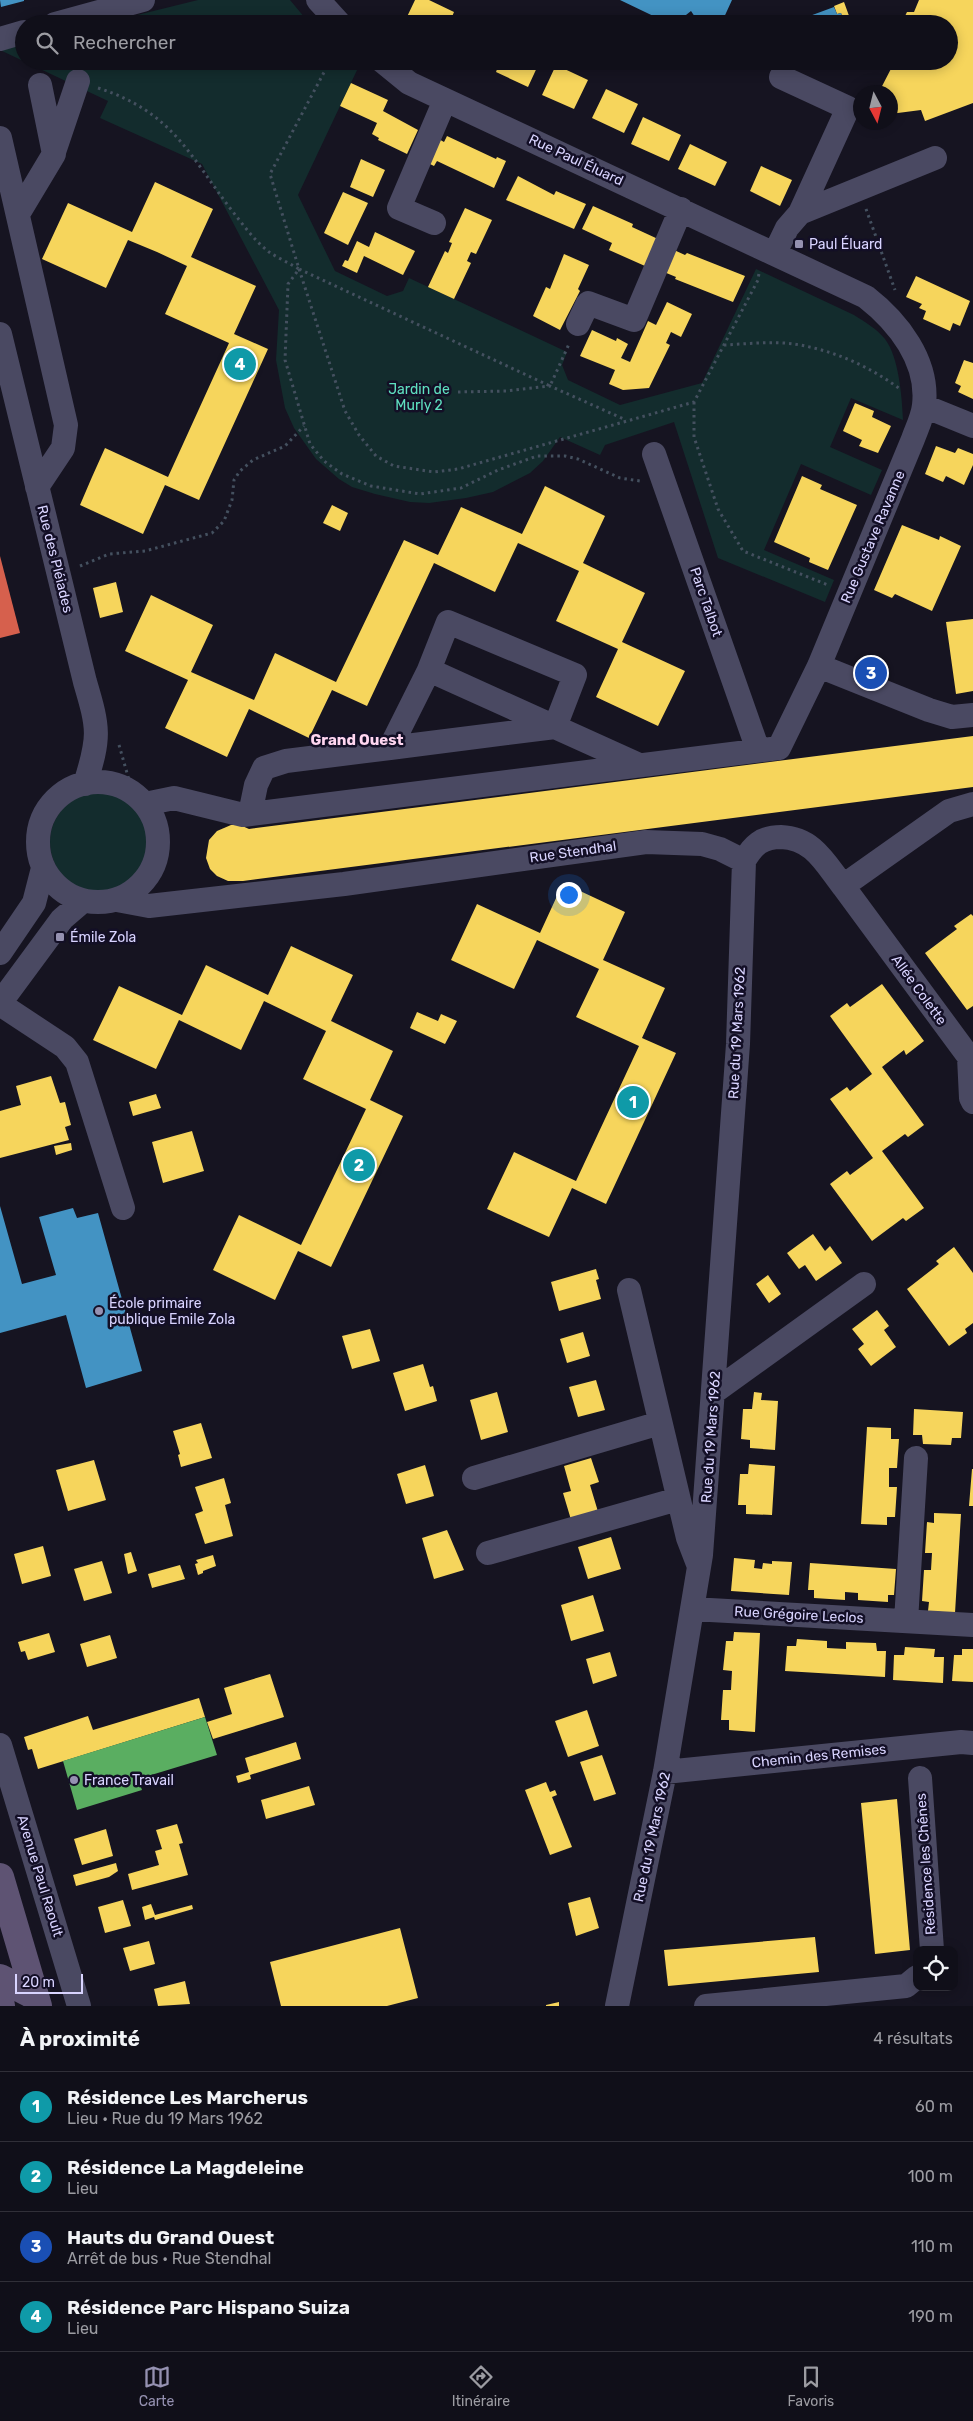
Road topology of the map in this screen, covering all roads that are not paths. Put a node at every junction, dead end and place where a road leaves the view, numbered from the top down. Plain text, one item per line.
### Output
1 (143, 0) edge
2 (318, 0) edge
3 (88, 15) edge
4 (332, 15) edge
5 (15, 35) edge
6 (0, 39) edge
7 (393, 70) edge
8 (781, 77) dead end
9 (78, 81) road end
10 (40, 85) dead end
11 (445, 100) junction
12 (0, 138) edge
13 (54, 154) junction
14 (935, 158) dead end
15 (681, 209) junction
16 (800, 213) junction
17 (18, 214) junction
18 (434, 222) dead end
19 (769, 250) junction
20 (578, 324) road end
21 (0, 334) edge
22 (924, 406) junction
23 (973, 426) edge
24 (654, 454) dead end
25 (38, 487) junction
26 (819, 666) junction
27 (429, 670) junction
28 (973, 715) edge
29 (555, 727) junction
30 (390, 748) junction
31 (758, 750) junction
32 (639, 765) junction
33 (85, 784) junction
34 (139, 798) junction
35 (973, 804) edge
36 (250, 814) junction
37 (744, 861) junction
38 (43, 868) junction
39 (843, 886) junction
40 (117, 900) junction
41 (83, 901) junction
42 (0, 952) edge
43 (0, 1004) edge
44 (973, 1102) edge
45 (123, 1208) dead end
46 (864, 1284) dead end
47 (629, 1290) dead end
48 (714, 1392) junction
49 (660, 1423) junction
50 (916, 1458) dead end
51 (474, 1478) dead end
52 (678, 1498) junction
53 (488, 1553) dead end
54 (699, 1566) junction
55 (692, 1609) junction
56 (906, 1621) junction
57 (973, 1625) edge
58 (973, 1743) edge
59 (0, 1745) edge
60 (665, 1772) junction
61 (920, 1778) dead end
62 (0, 1877) edge
63 (19, 1942) junction
64 (932, 1946) edge
65 (0, 1964) edge
66 (0, 1978) edge
67 (913, 1980) edge
68 (37, 2001) edge
69 (0, 2002) edge
70 (1, 2006) edge
71 (79, 2006) edge
72 (617, 2006) edge
73 (706, 2006) edge

1 - 3 street
2 - 4 street
5 - 6 street
7 - 11 street, Rue Paul Éluard
8 - 16 street
9 - 13 street
10 - 13 street
11 - 15 street, Rue Paul Éluard
11 - 18 street
12 - 17 street
13 - 17 street
14 - 16 street
15 - 19 street, Rue Paul Éluard
15 - 20 street
16 - 19 street
17 - 25 street
19 - 22 street, Rue Paul Éluard
21 - 25 street, Rue des Pléiades
22 - 23 street
22 - 26 street, Rue Gustave Ravanne
24 - 31 street, Parc Talbot
25 - 33 street, Rue des Pléiades
26 - 28 street
26 - 31 street
27 - 29 street
27 - 29 street
27 - 30 street
29 - 30 street
29 - 32 street
30 - 36 street
31 - 32 street
32 - 36 street
33 - 34 street
33 - 38 street
34 - 36 street
34 - 40 street
35 - 39 street
37 - 39 street
37 - 40 street, Rue Stendhal
37 - 48 street, Rue du 19 Mars 1962
38 - 41 street
38 - 42 street
39 - 44 street, Allée Colette
40 - 41 street
41 - 43 street
43 - 45 street
46 - 48 street
47 - 49 street
48 - 54 street, Rue du 19 Mars 1962
49 - 51 street
49 - 52 street
50 - 56 street
52 - 53 street
52 - 54 street
54 - 55 street, Rue du 19 Mars 1962
55 - 56 street, Rue Grégoire Leclos
55 - 60 street, Rue du 19 Mars 1962
56 - 57 street, Rue Grégoire Leclos
58 - 60 street, Chemin des Remises
59 - 71 street, Avenue Paul Raoult
60 - 72 street, Rue du 19 Mars 1962
61 - 64 street, Résidence les Chênes
62 - 63 main road
63 - 65 main road
63 - 68 main road
66 - 68 main road
67 - 73 street
69 - 70 main road

